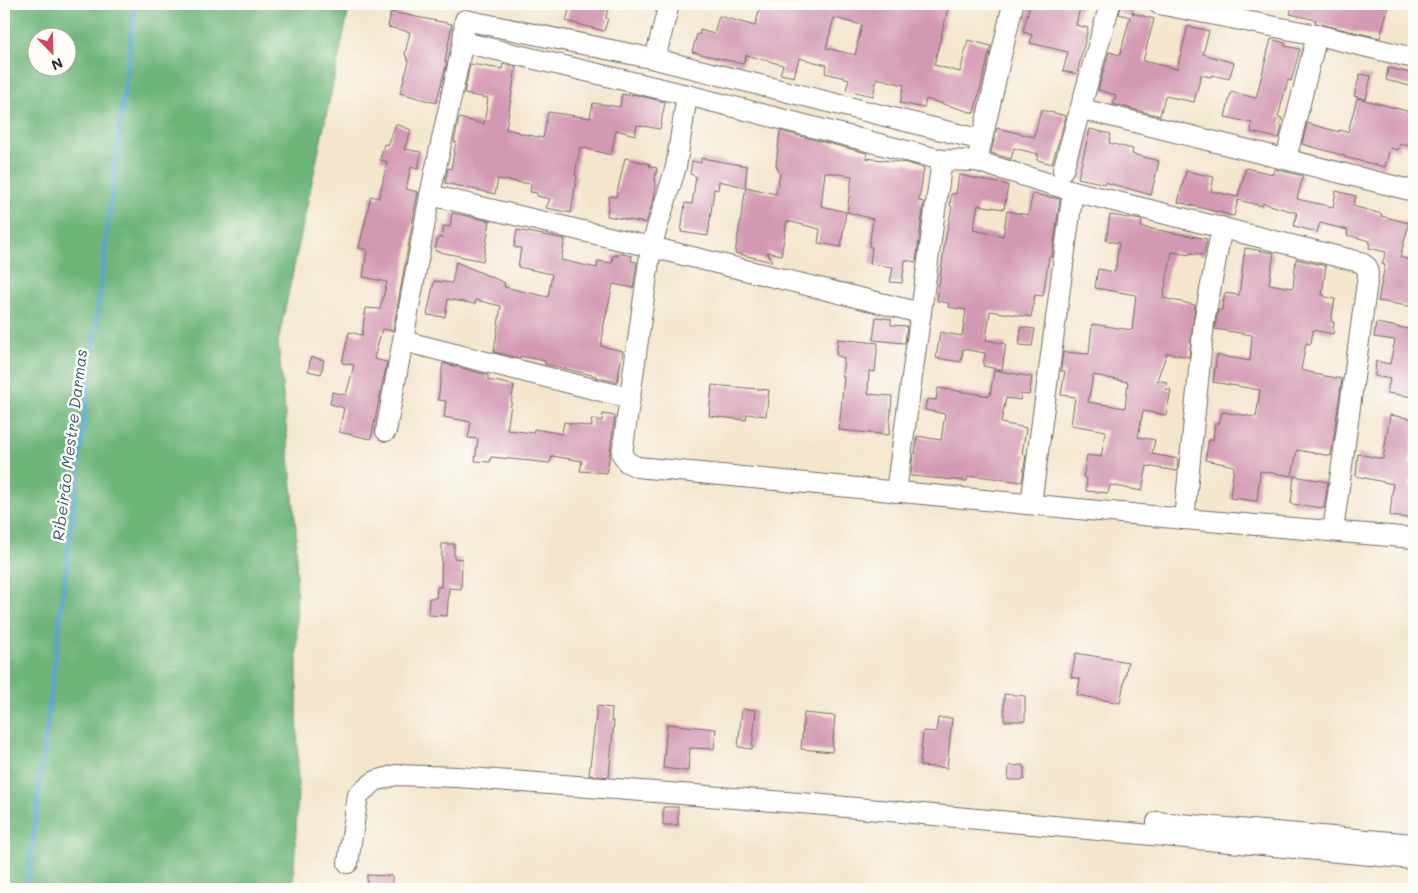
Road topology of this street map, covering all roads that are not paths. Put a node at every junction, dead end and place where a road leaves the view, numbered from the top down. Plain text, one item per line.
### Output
1 (668, 4) edge
2 (1013, 4) edge
3 (1110, 4) edge
4 (1159, 4) edge
5 (1317, 35) junction
6 (463, 42) junction
7 (1414, 58) edge
8 (655, 59) junction
9 (687, 95) junction
10 (1082, 109) junction
11 (982, 140) junction
12 (1286, 159) junction
13 (942, 160) junction
14 (976, 161) junction
15 (1063, 170) dead end
16 (1073, 191) junction
17 (1414, 191) edge
18 (430, 195) junction
19 (1222, 227) junction
20 (651, 247) junction
21 (921, 313) junction
22 (403, 341) junction
23 (629, 398) junction
24 (386, 431) dead end
25 (896, 492) junction
26 (1031, 504) junction
27 (1184, 519) junction
28 (1333, 531) junction
29 (1414, 538) edge
30 (760, 786) dead end
31 (1414, 844) edge
32 (1414, 859) edge
33 (348, 862) dead end

1 - 8 street
2 - 11 street
3 - 10 street
4 - 5 street
5 - 7 street
5 - 12 street
6 - 8 street
6 - 9 street
6 - 18 street
8 - 11 street
9 - 13 street
9 - 20 street
10 - 12 street
10 - 15 street
11 - 14 street
12 - 17 street
13 - 14 street
13 - 21 street
14 - 16 street
16 - 19 street
16 - 26 street
18 - 20 street
18 - 22 street
19 - 27 street
19 - 28 street
20 - 21 street
20 - 23 street
21 - 25 street
22 - 23 street
22 - 24 street
23 - 25 street
25 - 26 street
26 - 27 street
27 - 28 street
28 - 29 street
30 - 31 street
32 - 33 street

